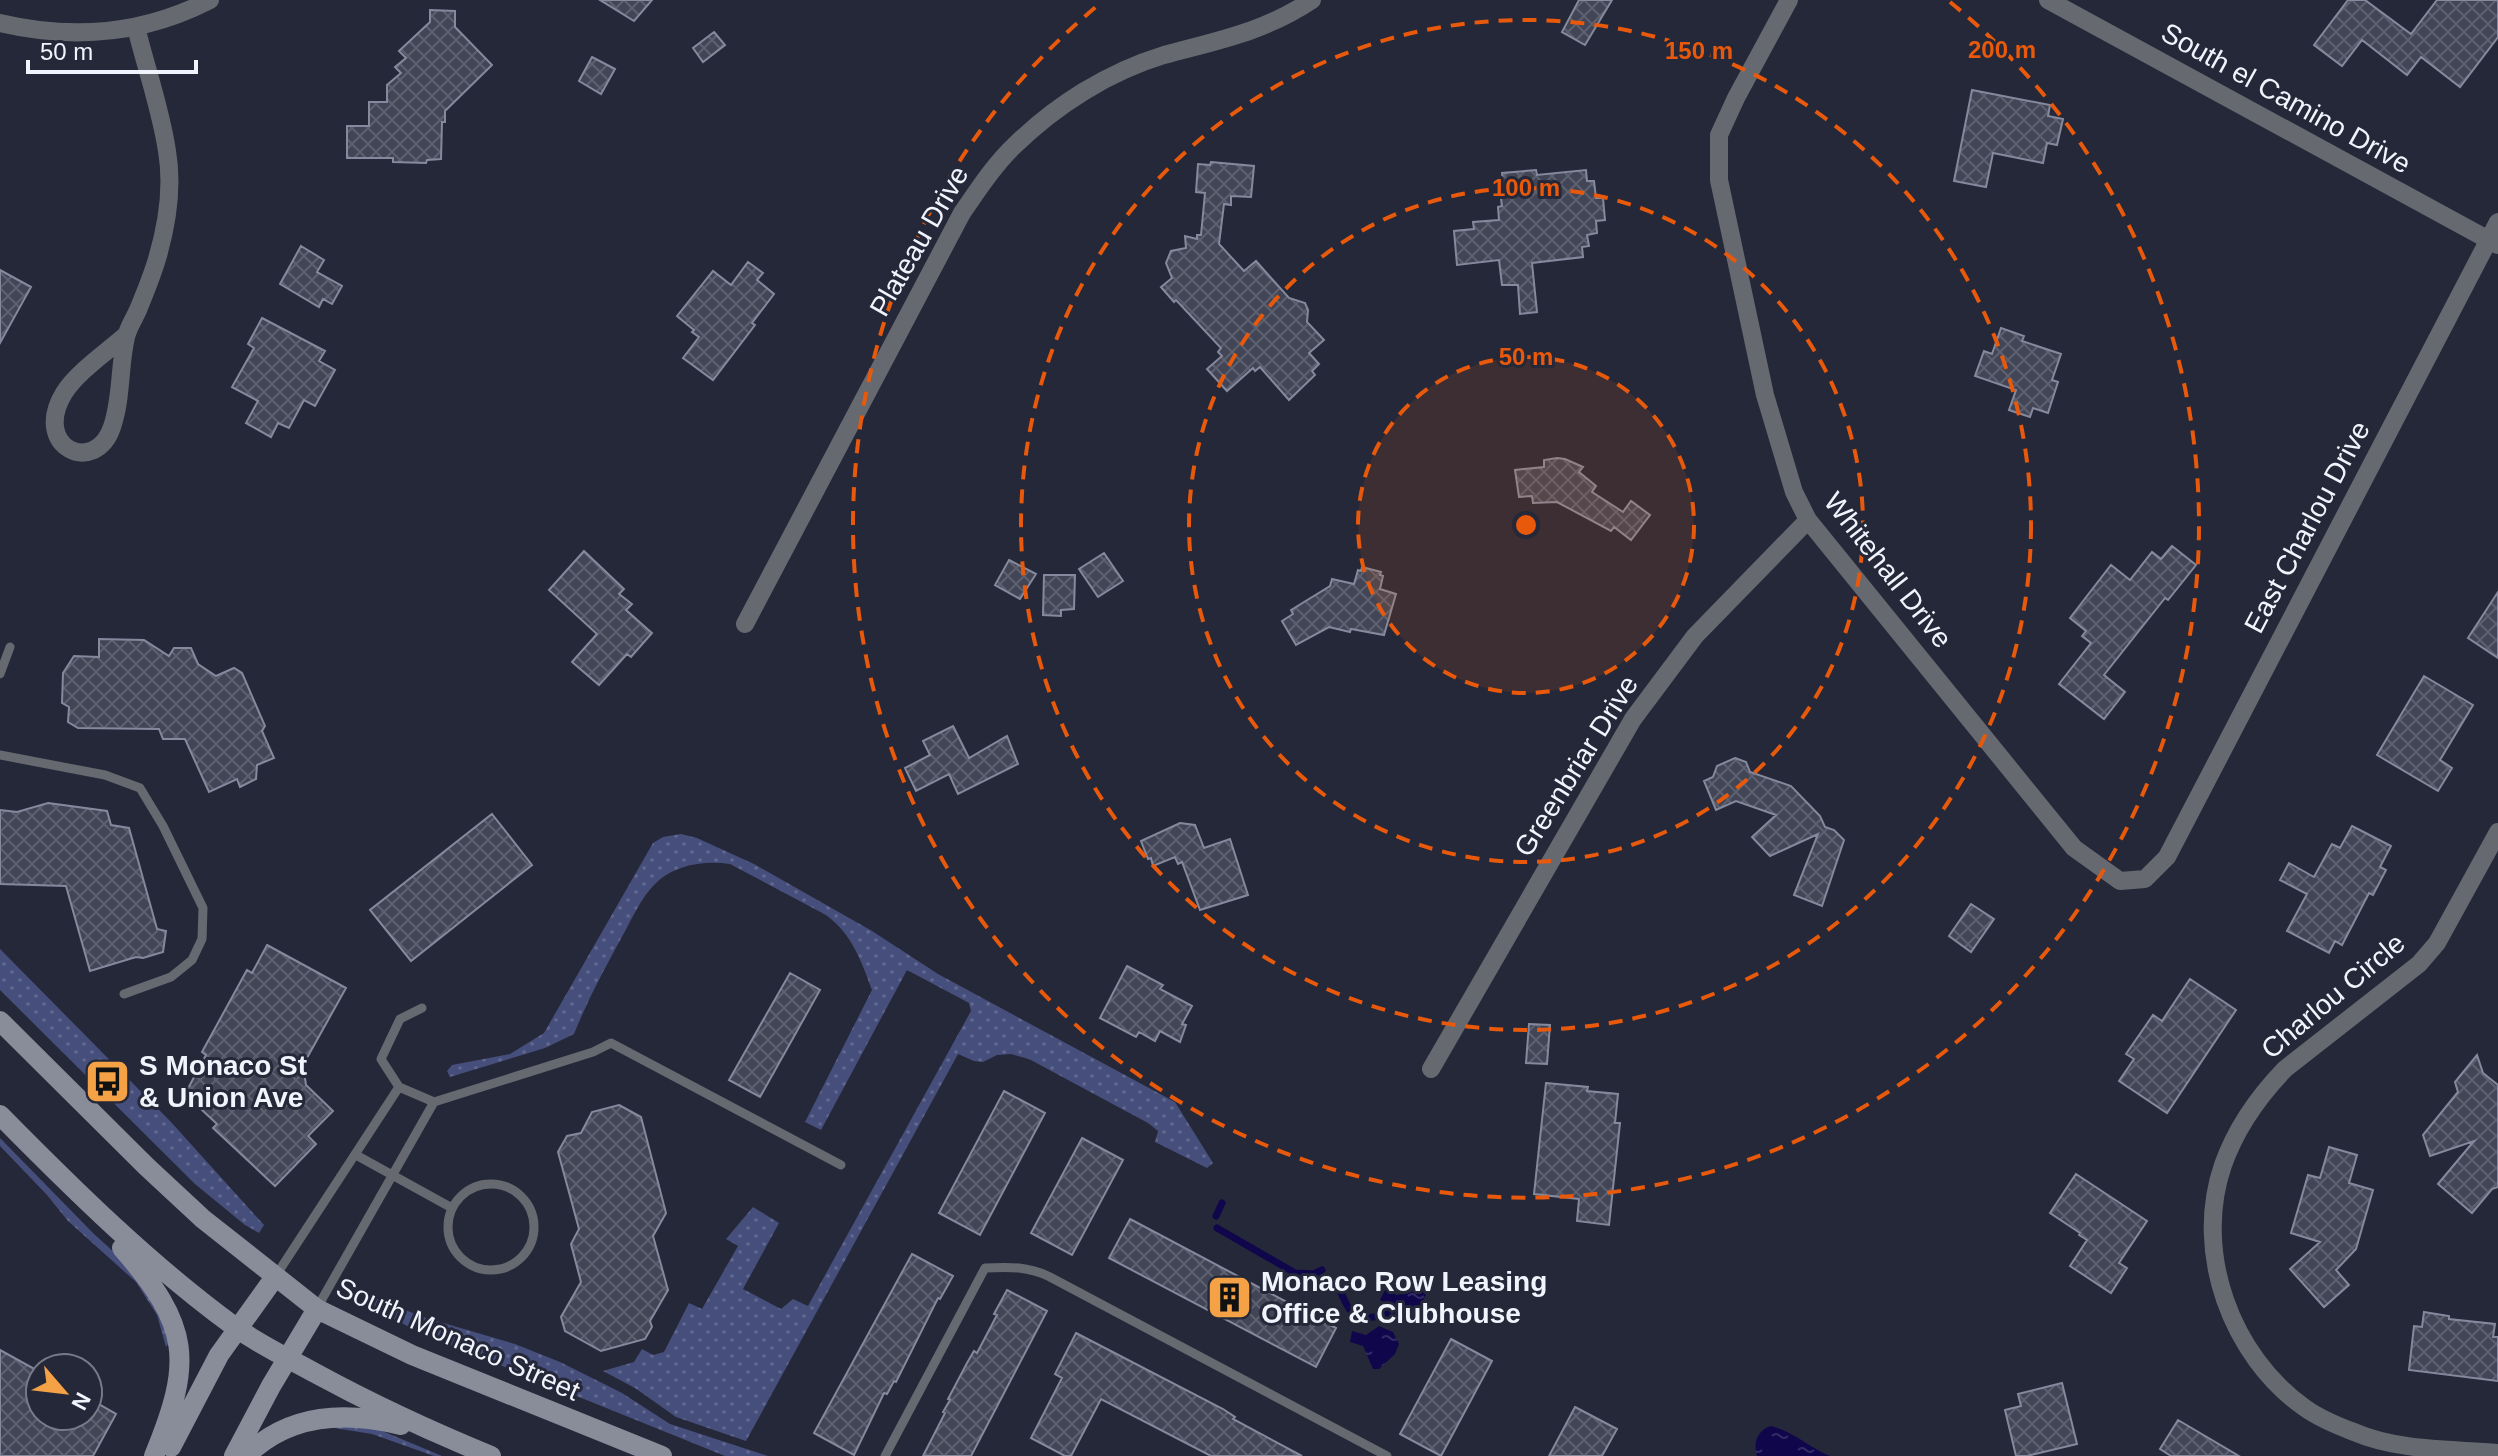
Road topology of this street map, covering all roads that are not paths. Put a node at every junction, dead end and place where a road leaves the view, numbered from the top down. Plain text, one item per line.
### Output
1 (210, 0) edge
2 (1312, 0) edge
3 (1789, 0) edge
4 (2048, 0) edge
5 (0, 23) edge
6 (136, 27) junction
7 (2498, 222) edge
8 (2493, 242) edge
9 (126, 335) junction
10 (1808, 520) junction
11 (745, 624) dead end
12 (10, 647) dead end
13 (0, 674) edge
14 (0, 755) edge
15 (2498, 832) edge
16 (2167, 857) joint
17 (124, 994) dead end
18 (422, 1008) dead end
19 (0, 1021) edge
20 (1431, 1069) dead end
21 (399, 1087) junction
22 (434, 1102) junction
23 (0, 1115) edge
24 (356, 1155) junction
25 (841, 1165) dead end
26 (393, 1176) junction
27 (80, 1194) junction
28 (452, 1208) junction
29 (275, 1277) junction
30 (317, 1309) junction
31 (238, 1329) junction
32 (288, 1359) junction
33 (433, 1432) junction
34 (2498, 1453) edge
35 (154, 1456) edge
36 (167, 1456) edge
37 (234, 1456) edge
38 (246, 1456) edge
39 (491, 1456) edge
40 (662, 1456) edge
41 (885, 1456) edge
42 (1387, 1456) edge

1 - 6 street
2 - 11 street, Plateau Drive
3 - 10 street, Whitehall Drive
4 - 8 street, South el Camino Drive
5 - 6 street
6 - 9 street
7 - 8 street, East Charlou Drive
8 - 16 street, East Charlou Drive
9 - 9 street
10 - 16 street, Whitehall Drive
10 - 20 street, Greenbriar Drive
12 - 13 lane
14 - 17 lane
15 - 34 street, Charlou Circle
18 - 21 lane
19 - 29 main road, South Monaco Street
21 - 22 lane
21 - 24 lane
22 - 25 lane
22 - 26 lane
23 - 27 main road
24 - 26 lane
24 - 29 lane
26 - 28 lane
26 - 30 lane
27 - 31 main road
27 - 35 main road
28 - 28 lane
29 - 30 main road, South Monaco Street
29 - 31 main road
30 - 32 main road
30 - 40 main road, South Monaco Street
31 - 32 main road
31 - 36 main road
32 - 33 main road
32 - 37 main road
33 - 38 main road
33 - 39 main road
41 - 42 lane

